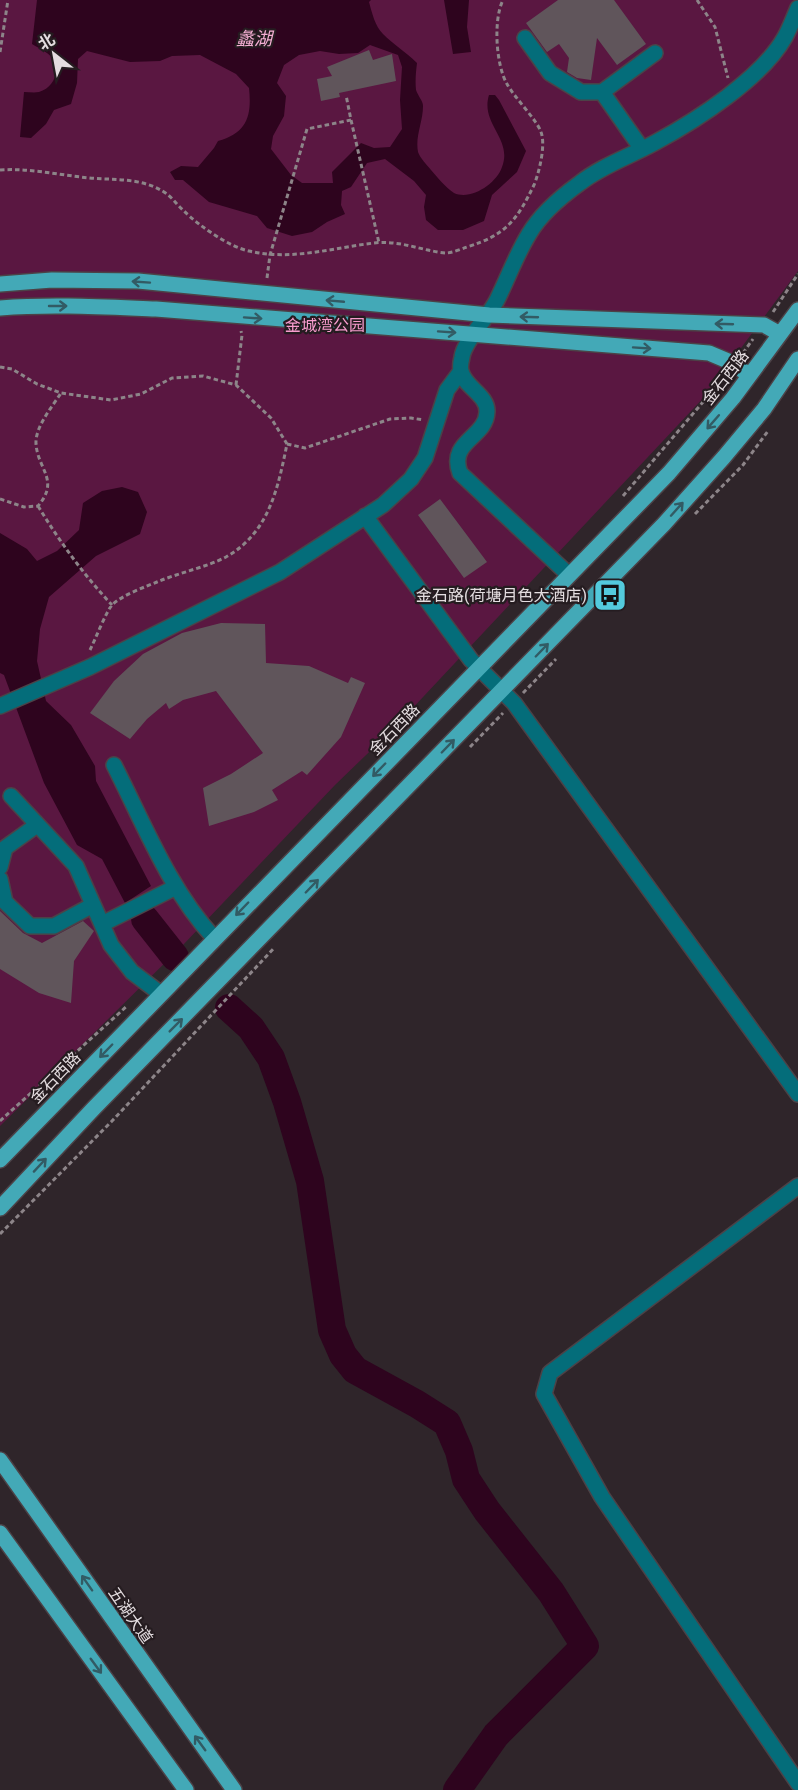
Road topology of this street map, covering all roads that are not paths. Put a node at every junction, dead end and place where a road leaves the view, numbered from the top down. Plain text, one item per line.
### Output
1 (798, 8) edge
2 (525, 38) dead end
3 (655, 53) dead end
4 (602, 92) junction
5 (642, 149) junction
6 (0, 284) edge
7 (0, 308) edge
8 (798, 310) edge
9 (489, 315) junction
10 (473, 334) junction
11 (780, 334) junction
12 (798, 359) edge
13 (460, 371) junction
14 (749, 376) junction
15 (365, 516) junction
16 (570, 575) junction
17 (479, 668) junction
18 (502, 692) junction
19 (0, 706) edge
20 (114, 765) dead end
21 (11, 796) dead end
22 (37, 825) junction
23 (0, 867) edge
24 (0, 879) edge
25 (176, 887) junction
26 (93, 905) junction
27 (102, 924) junction
28 (214, 938) junction
29 (155, 989) junction
30 (798, 1094) edge
31 (0, 1160) edge
32 (798, 1186) edge
33 (0, 1208) edge
34 (0, 1460) edge
35 (0, 1533) edge
36 (798, 1783) edge
37 (186, 1790) edge
38 (234, 1790) edge

1 - 5 street
2 - 4 street
3 - 4 street
4 - 5 street
5 - 9 street
9 -> 6 main road
7 -> 10 main road
8 - 11 main road, 金石西路
9 - 10 street
11 -> 9 main road
10 - 13 street
10 -> 14 main road
11 - 14 main road, 金石西路
18 -> 12 main road
13 - 15 street
13 - 16 street
14 -> 16 main road, 金石西路
15 - 17 street
15 - 19 street
16 - 17 main road, 金石西路
17 - 18 street
17 -> 28 main road, 金石西路
18 - 30 street
33 -> 18 main road
20 - 25 street
21 - 22 street
22 - 23 street
22 - 26 street
24 - 26 street
25 - 27 street
25 - 28 street
26 - 27 street
27 - 29 street
28 - 29 main road, 金石西路
29 -> 31 main road, 金石西路
32 - 36 street
38 -> 34 main road, 五湖大道
35 -> 37 main road

